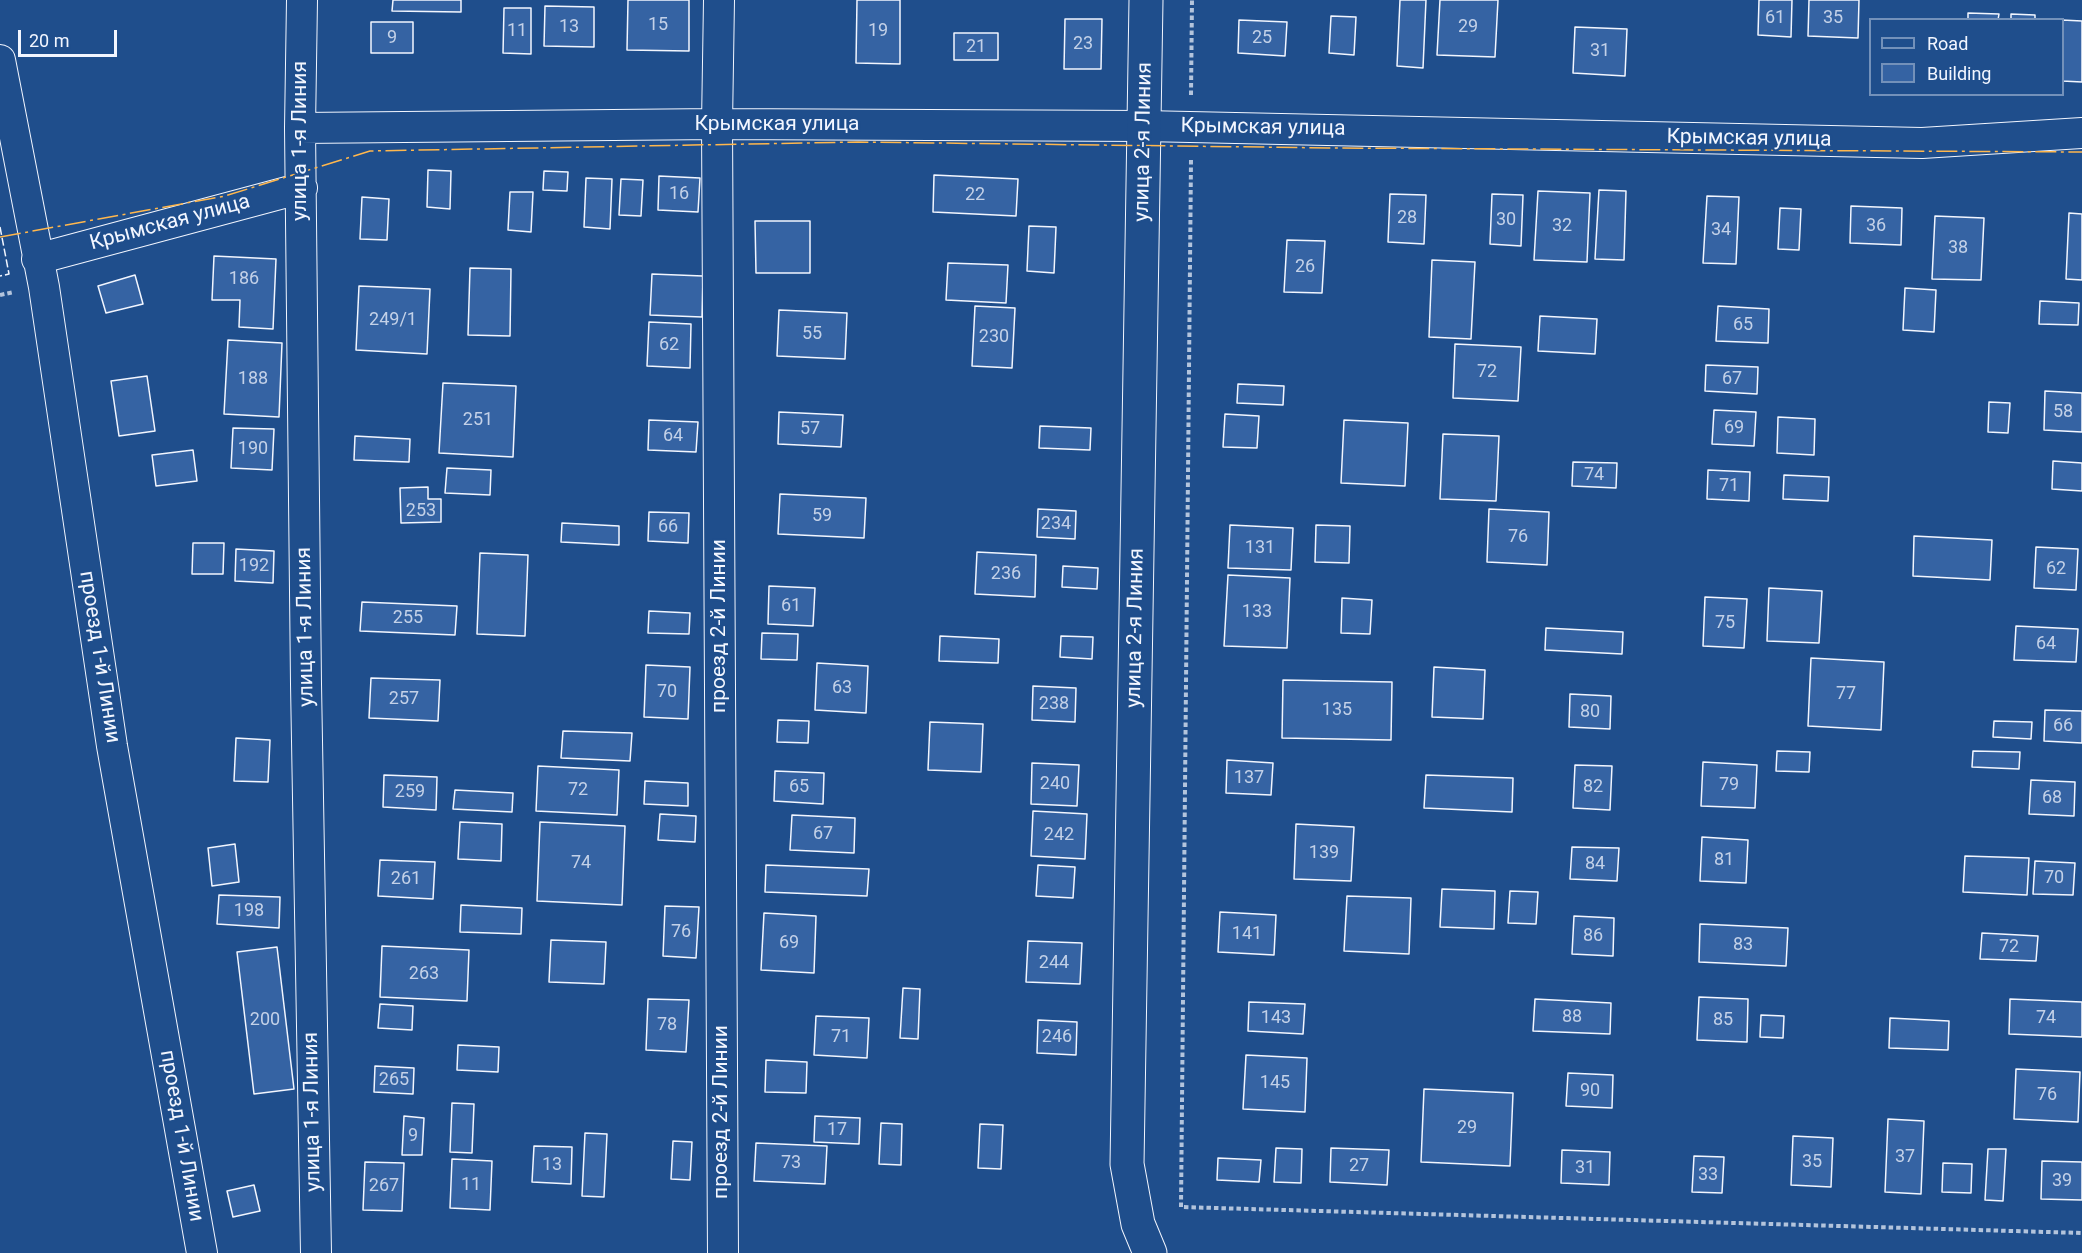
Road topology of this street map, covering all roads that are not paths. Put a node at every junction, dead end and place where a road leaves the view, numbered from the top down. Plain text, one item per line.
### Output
1 (302, 0) edge
2 (719, 0) edge
3 (1146, 0) edge
4 (0, 60) edge
5 (717, 124) junction
6 (1144, 126) junction
7 (300, 128) junction
8 (2082, 133) edge
9 (302, 188) junction
10 (38, 259) junction
11 (202, 1253) edge
12 (316, 1253) edge
13 (723, 1253) edge
14 (1149, 1253) edge

1 - 7 street, улица 1-я Линия
2 - 5 street, проезд 2-й Линии
3 - 6 street, улица 2-я Линия
4 - 10 street, проезд 1-й Линии
5 - 6 street, Крымская улица
5 - 7 street, Крымская улица
5 - 13 street, проезд 2-й Линии
6 - 8 street, Крымская улица
6 - 14 street, улица 2-я Линия
7 - 9 street, улица 1-я Линия
9 - 10 street, Крымская улица
9 - 12 street, улица 1-я Линия
10 - 11 street, проезд 1-й Линии

